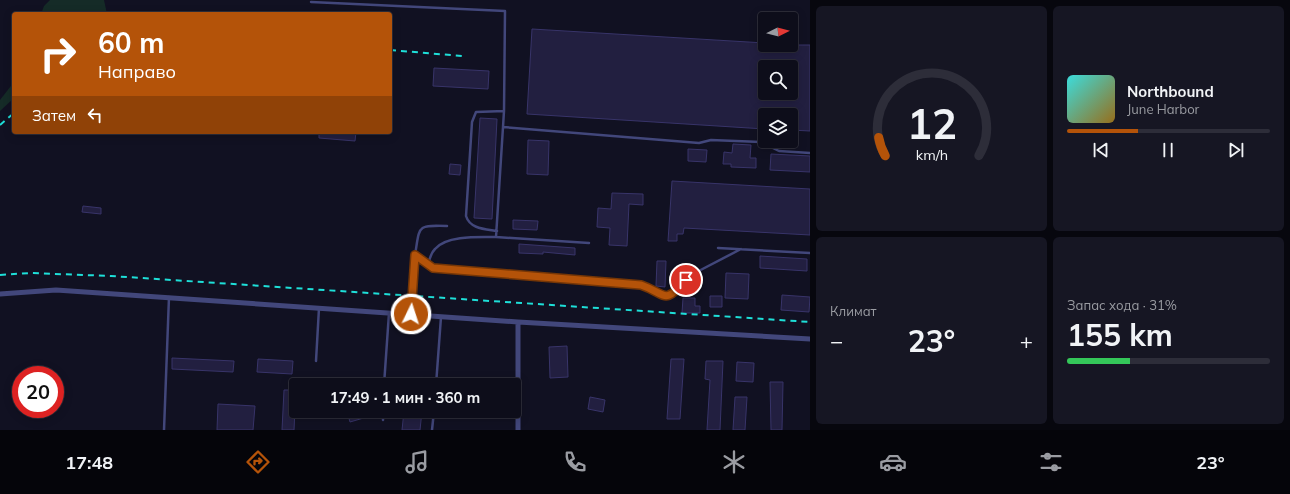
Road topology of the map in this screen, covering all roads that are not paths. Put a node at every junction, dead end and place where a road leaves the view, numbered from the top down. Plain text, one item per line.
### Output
1 (311, 2) dead end
2 (504, 111) junction
3 (504, 127) junction
4 (810, 153) edge
5 (446, 226) dead end
6 (497, 231) junction
7 (496, 237) junction
8 (589, 243) dead end
9 (718, 248) dead end
10 (741, 249) junction
11 (810, 254) edge
12 (415, 255) junction
13 (428, 266) junction
14 (0, 294) edge
15 (169, 297) junction
16 (320, 307) junction
17 (390, 312) junction
18 (411, 314) junction
19 (441, 316) junction
20 (518, 322) junction
21 (810, 339) edge
22 (316, 361) dead end
23 (385, 378) edge
24 (437, 378) edge
25 (433, 418) edge
26 (164, 430) edge
27 (432, 430) edge
28 (518, 430) edge

1 - 2 lane
2 - 3 lane
2 - 6 lane
3 - 4 lane
3 - 6 lane
5 - 12 lane
6 - 7 lane
7 - 8 lane
7 - 13 lane
9 - 10 lane
10 - 11 lane
10 - 13 lane
12 - 13 lane
12 - 18 lane
14 - 15 street
15 - 16 street
15 - 26 lane
16 - 17 street
16 - 22 lane
17 - 18 street
17 - 23 lane
18 - 19 street
19 - 20 street
19 - 24 lane
20 - 21 street
20 - 28 street
25 - 27 lane

